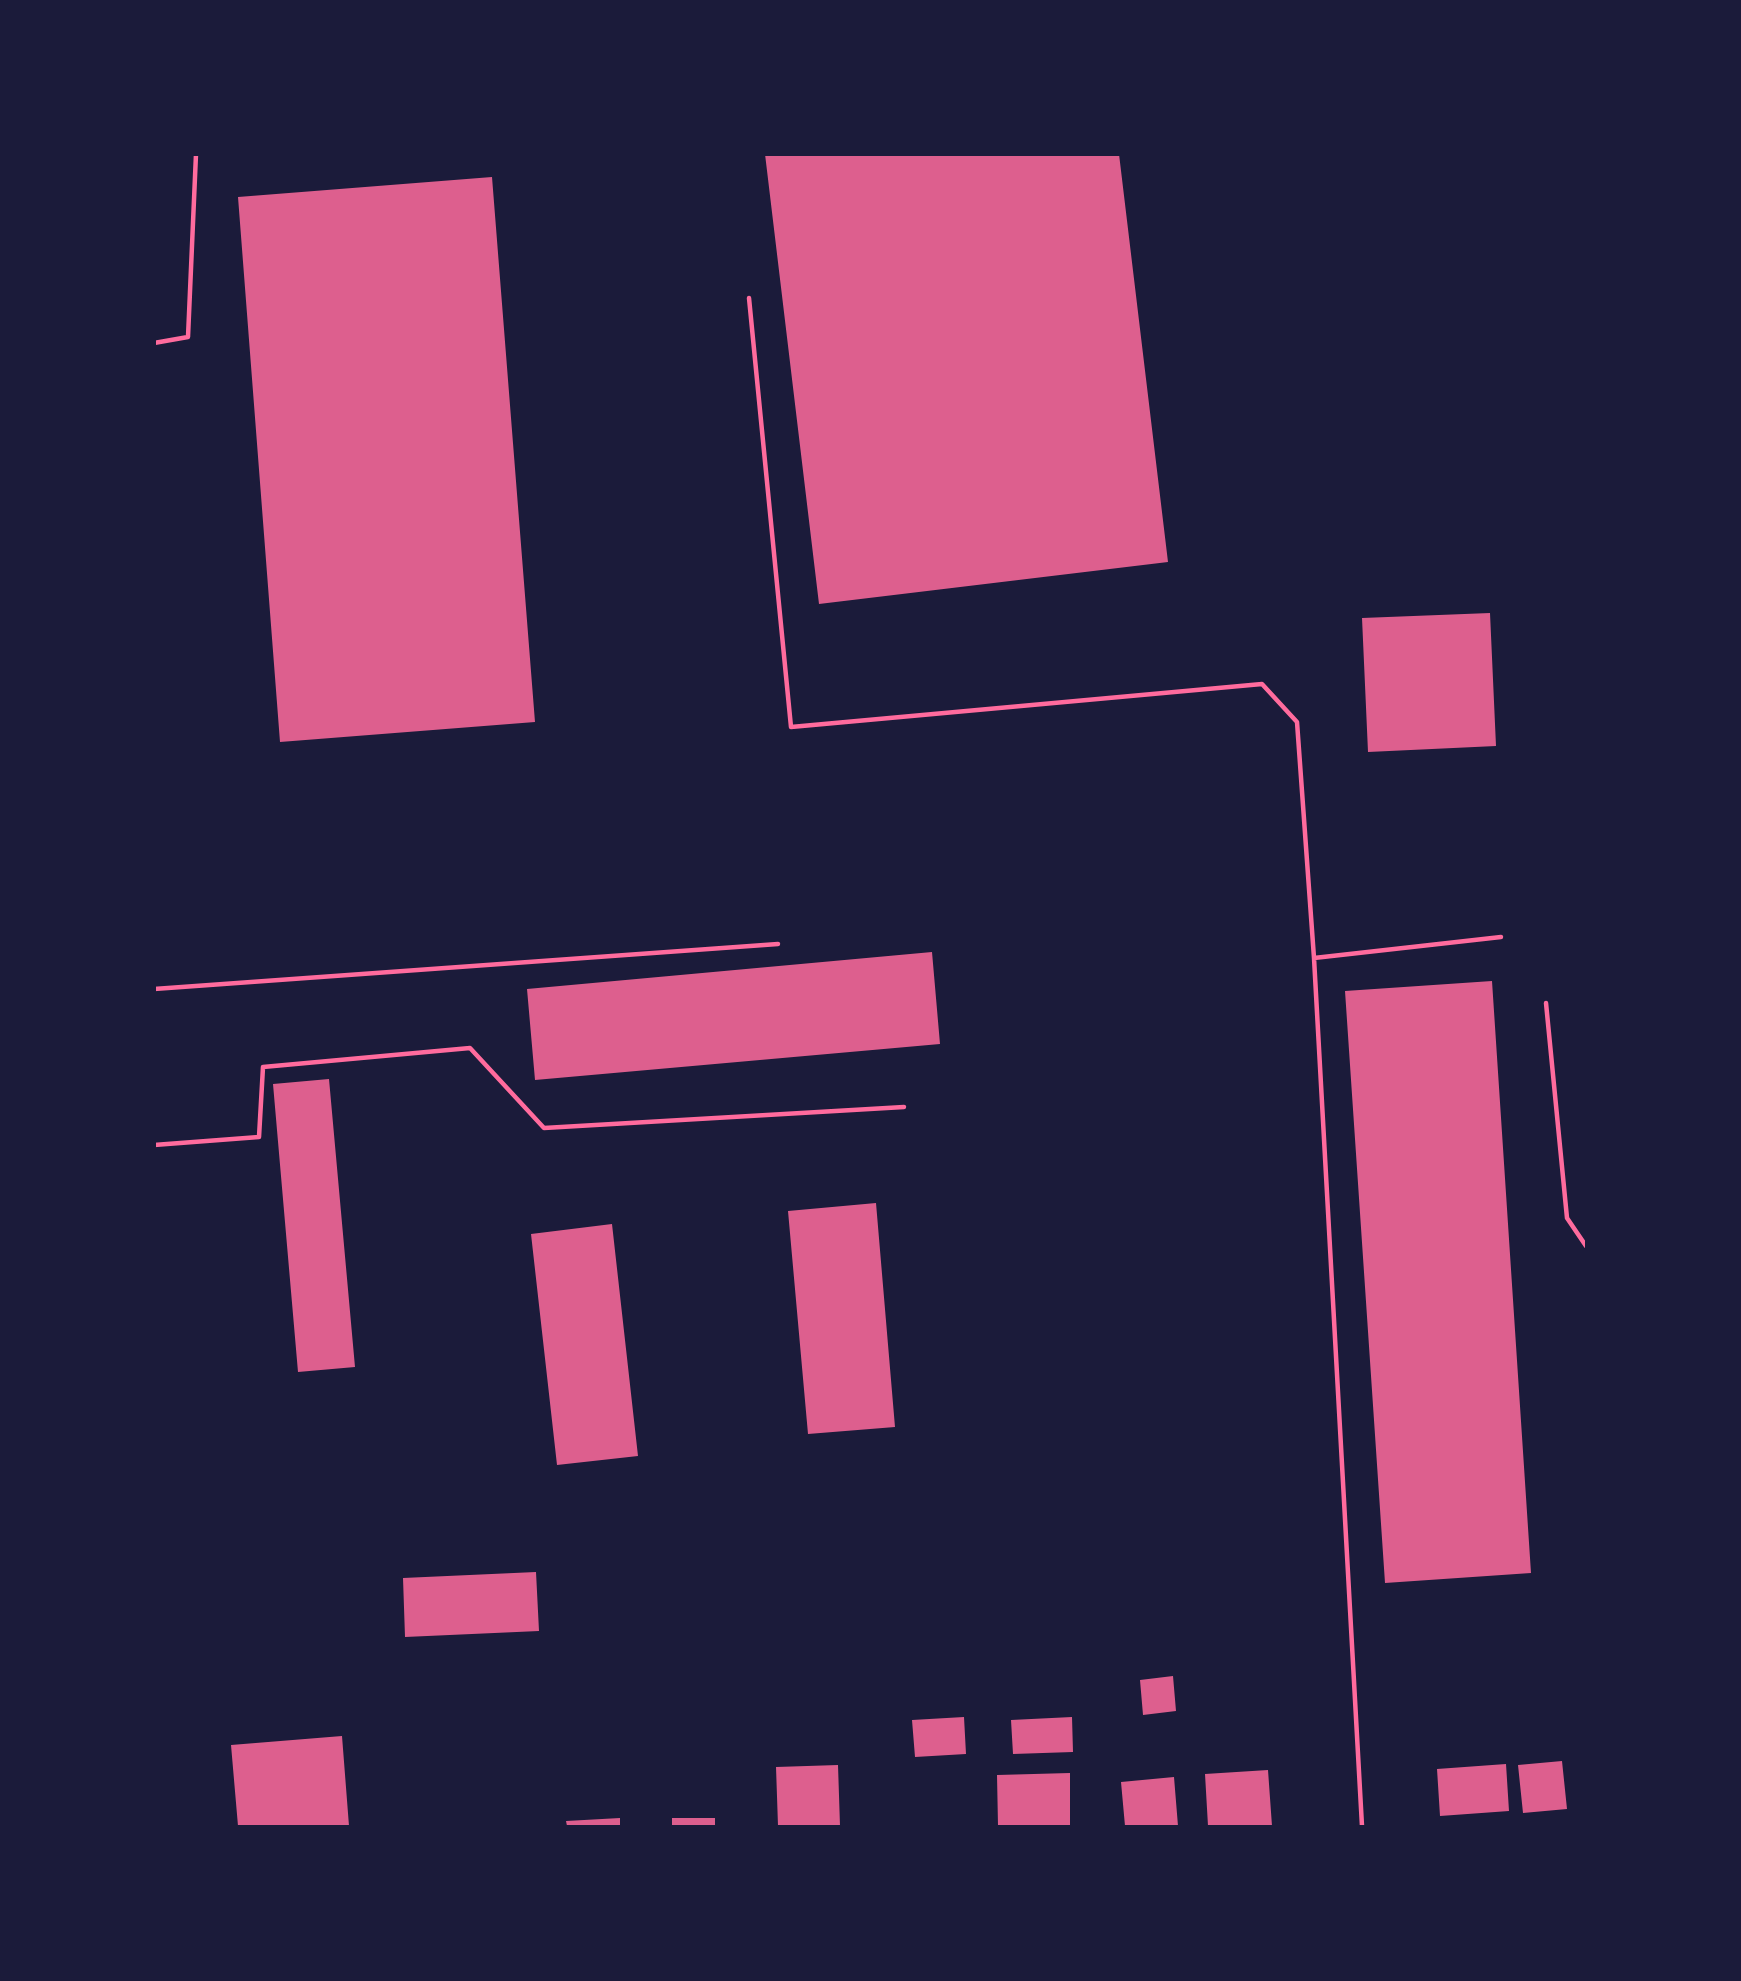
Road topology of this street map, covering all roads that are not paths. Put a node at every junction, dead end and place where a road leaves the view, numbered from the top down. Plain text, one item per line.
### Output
1 (196, 154) edge
2 (749, 298) dead end
3 (154, 343) edge
4 (1501, 937) dead end
5 (778, 944) dead end
6 (1314, 958) junction
7 (154, 989) edge
8 (1546, 1003) dead end
9 (904, 1107) dead end
10 (154, 1145) edge
11 (1587, 1246) edge
12 (1362, 1827) edge

1 - 3 lane
2 - 6 lane
4 - 6 lane
5 - 7 lane
6 - 12 lane
8 - 11 lane
9 - 10 lane

